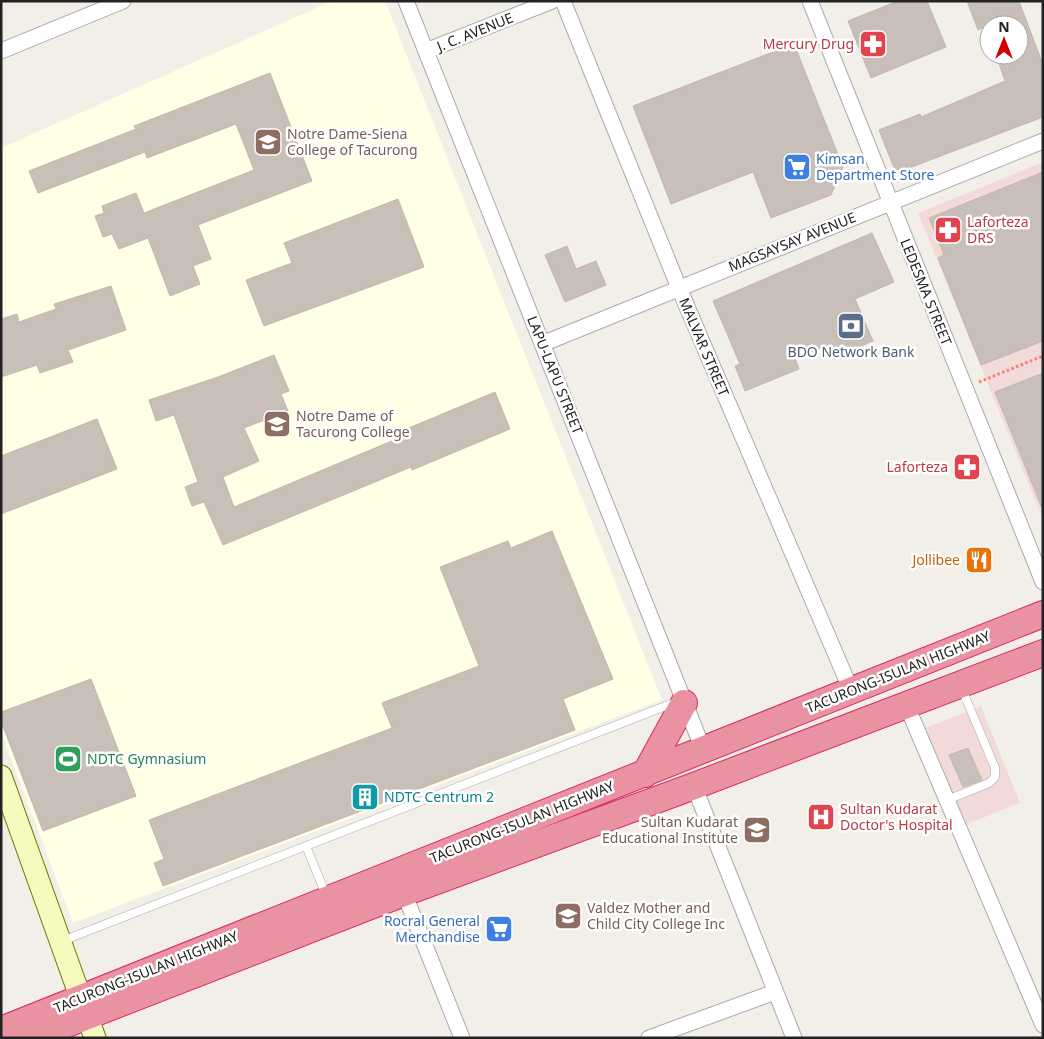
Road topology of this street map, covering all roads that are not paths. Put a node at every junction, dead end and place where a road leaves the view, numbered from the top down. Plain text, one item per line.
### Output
1 (123, 1) edge
2 (406, 1) edge
3 (552, 1) edge
4 (564, 1) edge
5 (810, 1) edge
6 (1, 51) edge
7 (426, 51) junction
8 (1043, 141) edge
9 (890, 203) junction
10 (679, 288) junction
11 (542, 344) junction
12 (1043, 582) edge
13 (1043, 614) edge
14 (1043, 653) edge
15 (960, 685) junction
16 (851, 690) junction
17 (684, 701) junction
18 (906, 704) junction
19 (703, 750) junction
20 (645, 774) junction
21 (1, 776) edge
22 (694, 786) junction
23 (947, 800) junction
24 (306, 846) junction
25 (404, 893) junction
26 (328, 899) junction
27 (60, 941) junction
28 (775, 992) junction
29 (88, 1018) edge
30 (1043, 1025) edge
31 (1, 1030) edge
32 (32, 1038) edge
33 (462, 1038) edge
34 (649, 1038) edge
35 (794, 1038) edge

1 - 6 street
2 - 7 street, LAPU-LAPU STREET
3 - 7 street, J. C. AVENUE
4 - 10 street, MALVAR STREET
5 - 9 street, LEDESMA STREET
7 - 11 street, LAPU-LAPU STREET
8 - 9 street, MAGSAYSAY AVENUE
9 - 10 street, MAGSAYSAY AVENUE
9 - 12 street, LEDESMA STREET
10 - 11 street, MAGSAYSAY AVENUE
10 - 16 street, MALVAR STREET
11 - 17 street, LAPU-LAPU STREET
13 - 16 highway, TACURONG-ISULAN HIGHWAY
14 - 15 highway, TACURONG-ISULAN HIGHWAY
15 - 18 highway, TACURONG-ISULAN HIGHWAY
15 - 23 lane
16 - 19 highway, TACURONG-ISULAN HIGHWAY
17 - 19 street, LAPU-LAPU STREET
17 - 20 highway
17 - 24 lane
18 - 22 highway, TACURONG-ISULAN HIGHWAY
18 - 23 street
19 - 20 highway, TACURONG-ISULAN HIGHWAY
20 - 26 highway, TACURONG-ISULAN HIGHWAY
21 - 27 street
22 - 25 highway, TACURONG-ISULAN HIGHWAY
22 - 28 street
23 - 30 street
24 - 26 lane
24 - 27 lane
25 - 29 highway, TACURONG-ISULAN HIGHWAY
25 - 33 street
26 - 29 highway, TACURONG-ISULAN HIGHWAY
27 - 29 street
28 - 34 street
28 - 35 street
29 - 31 highway, TACURONG-ISULAN HIGHWAY
29 - 32 highway, TACURONG-ISULAN HIGHWAY

